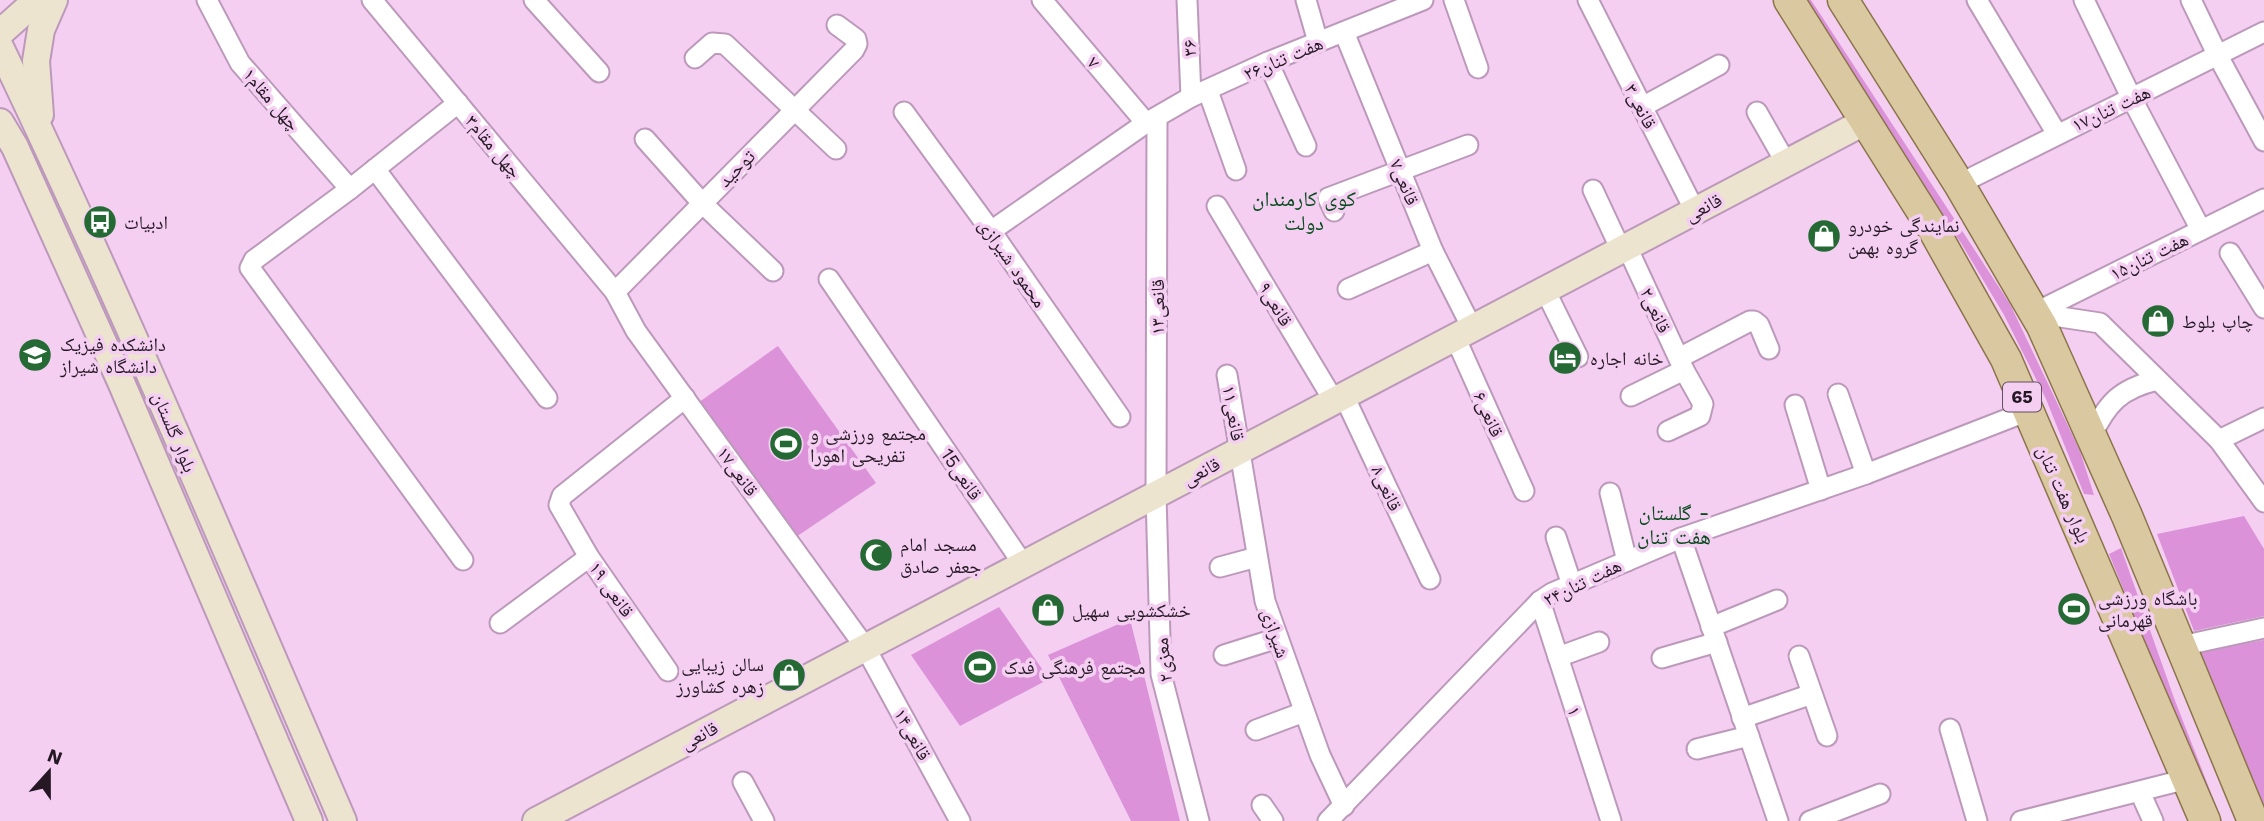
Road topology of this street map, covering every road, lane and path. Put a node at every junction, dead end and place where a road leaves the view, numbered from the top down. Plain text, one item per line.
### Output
1 (37, 0) edge
2 (54, 0) edge
3 (207, 0) edge
4 (372, 0) edge
5 (534, 0) edge
6 (1042, 0) edge
7 (1187, 0) edge
8 (1306, 0) edge
9 (1423, 0) edge
10 (1454, 0) edge
11 (1588, 0) edge
12 (1789, 0) edge
13 (1843, 0) edge
14 (2084, 0) edge
15 (2191, 0) edge
16 (1385, 7) edge
17 (1982, 8) edge
18 (837, 25) dead end
19 (1344, 32) junction
20 (2264, 32) edge
21 (0, 33) edge
22 (1318, 42) junction
23 (0, 47) edge
24 (2218, 56) junction
25 (695, 58) dead end
26 (1268, 62) junction
27 (1719, 65) dead end
28 (1478, 68) dead end
29 (599, 72) dead end
30 (1199, 94) junction
31 (2132, 99) junction
32 (458, 103) junction
33 (1642, 107) junction
34 (794, 110) junction
35 (904, 111) dead end
36 (1756, 112) dead end
37 (1152, 121) junction
38 (1866, 121) junction
39 (0, 122) edge
40 (41, 131) junction
41 (2057, 134) junction
42 (645, 139) dead end
43 (2264, 141) edge
44 (8, 142) edge
45 (1468, 145) dead end
46 (1306, 146) dead end
47 (836, 149) dead end
48 (1786, 163) junction
49 (375, 169) junction
50 (1400, 169) junction
51 (1236, 170) dead end
52 (1959, 184) junction
53 (350, 189) junction
54 (1594, 191) dead end
55 (2264, 199) edge
56 (702, 203) junction
57 (1217, 206) dead end
58 (1334, 211) dead end
59 (1695, 211) junction
60 (2201, 230) junction
61 (991, 231) junction
62 (1624, 248) junction
63 (1433, 251) junction
64 (2230, 253) dead end
65 (773, 271) dead end
66 (829, 279) dead end
67 (1348, 289) dead end
68 (1545, 290) junction
69 (615, 292) junction
70 (2263, 306) edge
71 (2034, 313) junction
72 (1464, 333) junction
73 (1769, 349) dead end
74 (1578, 357) dead end
75 (1681, 364) junction
76 (147, 369) junction
77 (1227, 375) dead end
78 (2157, 380) junction
79 (121, 382) junction
80 (1838, 394) dead end
81 (1632, 396) dead end
82 (547, 398) dead end
83 (685, 398) junction
84 (1339, 398) junction
85 (1795, 405) dead end
86 (2028, 411) junction
87 (1120, 417) dead end
88 (2264, 418) edge
89 (1668, 431) dead end
90 (2091, 437) junction
91 (2219, 440) junction
92 (1241, 450) junction
93 (1866, 474) junction
94 (1821, 490) junction
95 (1524, 491) dead end
96 (1610, 493) dead end
97 (1156, 495) junction
98 (2264, 502) edge
99 (2127, 516) junction
100 (1556, 537) dead end
101 (2082, 537) junction
102 (1681, 538) junction
103 (589, 557) junction
104 (1257, 557) junction
105 (463, 560) dead end
106 (1627, 561) junction
107 (1023, 564) junction
108 (1220, 567) dead end
109 (1430, 579) dead end
110 (1572, 585) junction
111 (1777, 600) dead end
112 (1540, 601) junction
113 (253, 612) junction
114 (500, 623) dead end
115 (224, 626) junction
116 (2264, 628) edge
117 (1714, 634) junction
118 (1278, 638) junction
119 (1599, 642) dead end
120 (2181, 646) junction
121 (866, 647) junction
122 (1224, 655) dead end
123 (1799, 656) dead end
124 (1558, 657) junction
125 (1661, 658) dead end
126 (668, 671) dead end
127 (1812, 694) junction
128 (1304, 712) junction
129 (1742, 718) junction
130 (1950, 729) dead end
131 (1256, 730) dead end
132 (1749, 736) junction
133 (1827, 736) dead end
134 (1697, 749) dead end
135 (2187, 779) junction
136 (743, 782) dead end
137 (2140, 792) junction
138 (1880, 794) dead end
139 (1344, 806) junction
140 (569, 813) edge
141 (2064, 816) edge
142 (1773, 820) edge
143 (309, 821) edge
144 (343, 821) edge
145 (536, 821) edge
146 (764, 821) edge
147 (960, 821) edge
148 (1199, 821) edge
149 (1328, 821) edge
150 (1611, 821) edge
151 (1810, 821) edge
152 (1977, 821) edge
153 (2021, 821) edge
154 (2153, 821) edge
155 (2205, 821) edge
156 (2253, 821) edge

1 - 21 main road
2 - 40 main road
3 - 53 street, چهل مقام۱
4 - 32 street, چهل مقام۳
5 - 29 street
6 - 37 street, ۷
7 - 30 street, ۳۶
8 - 22 street
9 - 16 street, هفت تنان۲۶
10 - 28 street
11 - 33 street, ۳قانعی
12 - 38 main road, بلوار هفت تنان / 65
13 - 52 main road, 65
14 - 31 street
15 - 24 street
16 - 19 street, هفت تنان۲۶
17 - 41 street
18 - 34 street, توحید
19 - 22 street, هفت تنان۲۶
19 - 50 street, ۷قانعی
20 - 24 street, هفت تنان۱۷
22 - 26 street, هفت تنان۲۶
23 - 40 main road, بلوار گلستان
24 - 31 street, هفت تنان۱۷
24 - 43 street
25 - 34 street
26 - 30 street, هفت تنان۲۶
26 - 46 street
27 - 33 street
30 - 37 street, هفت تنان۲۶
30 - 51 street, ۳۶
31 - 41 street, هفت تنان۱۷
31 - 60 street
32 - 49 street
32 - 69 street, چهل مقام۳
33 - 59 street, ۳قانعی
34 - 47 street
34 - 56 street, توحید
35 - 61 street, محمود شیرازی
36 - 48 street
37 - 61 street, هفت تنان۲۶
37 - 97 street, ۱۳قانعی
38 - 48 main road, قانعی
38 - 86 main road, بلوار هفت تنان / 65
39 - 44 main road, بلوار گلستان
40 - 76 main road, بلوار گلستان
41 - 52 street, هفت تنان۱۷
42 - 56 street
44 - 79 main road, بلوار گلستان
45 - 50 street
48 - 59 main road, قانعی
49 - 53 street
49 - 82 street
50 - 58 street
50 - 63 street, ۷قانعی
52 - 71 main road, 65
53 - 105 street
54 - 62 street, ۲قانعی
55 - 60 street, هفت تنان۱۵
56 - 65 street
56 - 69 street, توحید
57 - 84 street, ۹قانعی
59 - 62 main road, قانعی
60 - 71 street, هفت تنان۱۵
61 - 87 street, محمود شیرازی
62 - 68 main road, قانعی
62 - 75 street, ۲قانعی
63 - 67 street
63 - 72 street, ۷قانعی
64 - 70 street
66 - 107 street, 15قانعی
68 - 72 main road, قانعی
68 - 74 street
69 - 83 street, ۱۷قانعی
71 - 78 street
71 - 90 main road, 65
72 - 84 main road, قانعی
72 - 95 street, ۶قانعی
73 - 75 street
75 - 81 street
75 - 89 street, ۲قانعی
76 - 79 main road
76 - 113 main road, بلوار گلستان
77 - 92 street, ۱۱قانعی
78 - 90 street
78 - 91 street
79 - 115 main road, بلوار گلستان
80 - 93 street
83 - 103 street, قانعی ۱۹
83 - 121 street, ۱۷قانعی
84 - 92 main road, قانعی
84 - 109 street, ۸قانعی
85 - 94 street
86 - 93 street, هفت تنان۲۴
86 - 101 main road, بلوار هفت تنان / 65
88 - 91 street
90 - 99 main road, 65
91 - 98 street
92 - 97 main road, قانعی
92 - 104 street, شیرازی
93 - 94 street, هفت تنان۲۴
94 - 102 street, هفت تنان۲۴
96 - 106 street
97 - 107 main road, قانعی
97 - 148 street, ۲معزی
99 - 101 main road
99 - 120 main road, 65
100 - 110 street
101 - 135 main road, بلوار هفت تنان / 65
102 - 106 street, هفت تنان۲۴
102 - 117 street
103 - 114 street
103 - 126 street, قانعی ۱۹
104 - 108 street
104 - 118 street, شیرازی
106 - 110 street, هفت تنان۲۴
107 - 121 main road, قانعی
110 - 112 street, هفت تنان۲۴
111 - 117 street
112 - 124 street, ۱
112 - 139 street, هفت تنان۲۴
113 - 115 main road
113 - 144 main road, بلوار گلستان
115 - 143 main road, بلوار گلستان
116 - 120 street
117 - 125 street
117 - 129 street
118 - 122 street
118 - 128 street, شیرازی
119 - 124 street
120 - 156 main road, 65
121 - 140 main road, قانعی
121 - 147 street, ۱۴قانعی
123 - 127 street
124 - 150 street, ۱
127 - 129 street
127 - 133 street
128 - 131 street
128 - 139 street, شیرازی
129 - 132 street
130 - 152 street
132 - 134 street
132 - 142 street
135 - 137 street
135 - 155 main road, بلوار هفت تنان / 65
136 - 146 street
137 - 141 street
137 - 154 street
138 - 151 street
139 - 149 street, هفت تنان۲۴
140 - 145 main road, قانعی
141 - 153 street

